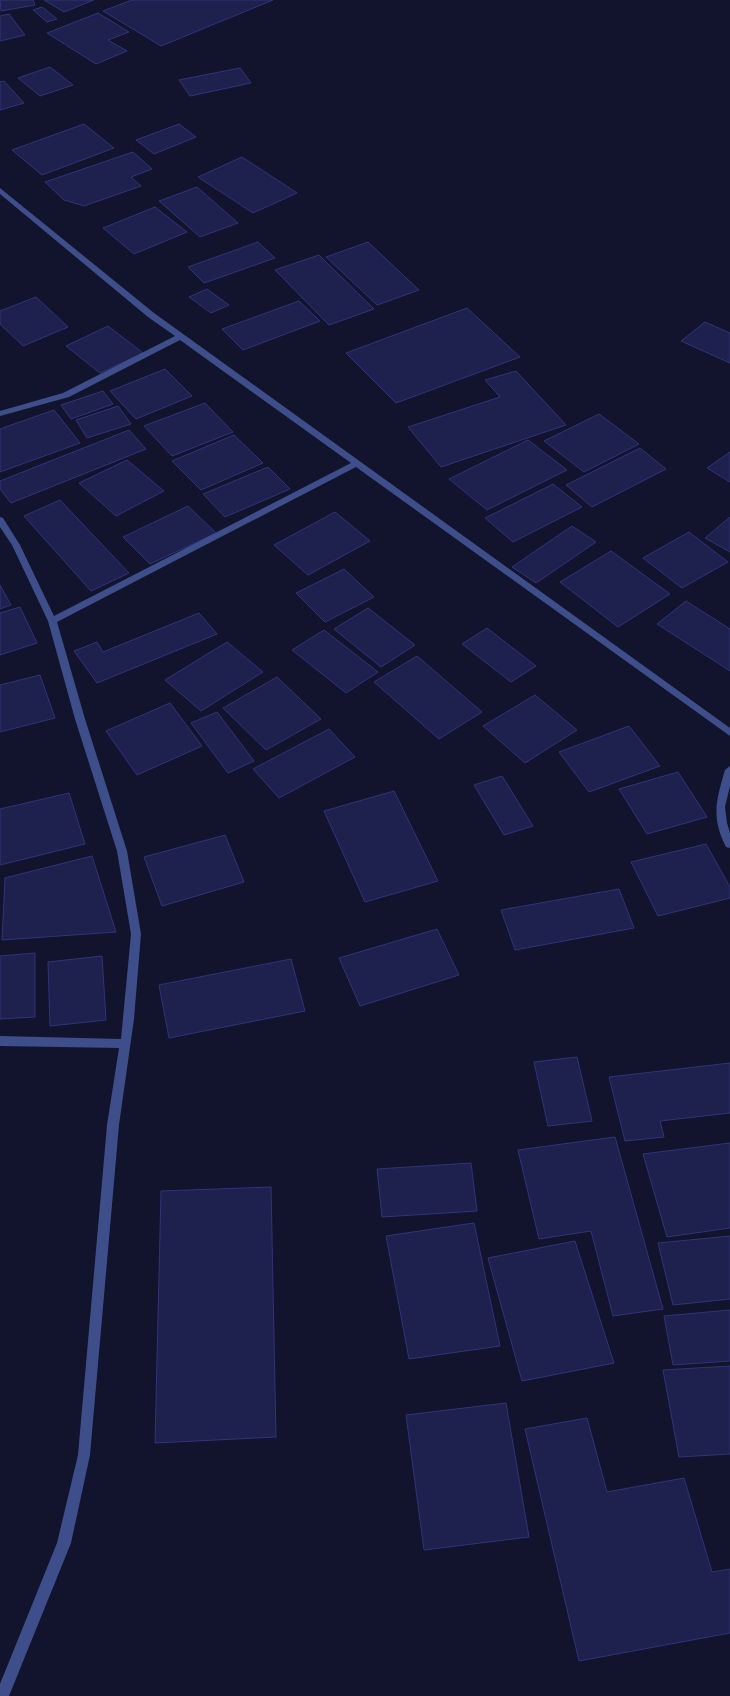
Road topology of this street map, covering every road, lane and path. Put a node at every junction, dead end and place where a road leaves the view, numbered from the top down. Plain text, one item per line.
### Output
1 (0, 190) edge
2 (181, 336) junction
3 (0, 414) edge
4 (356, 464) junction
5 (0, 520) edge
6 (52, 621) junction
7 (730, 733) edge
8 (730, 770) edge
9 (730, 844) edge
10 (0, 1041) edge
11 (125, 1044) junction
12 (2, 1696) edge

1 - 2 street
2 - 3 street
2 - 4 street
4 - 6 street
4 - 7 street
5 - 6 street
6 - 11 street
8 - 9 street
10 - 11 street
11 - 12 street

